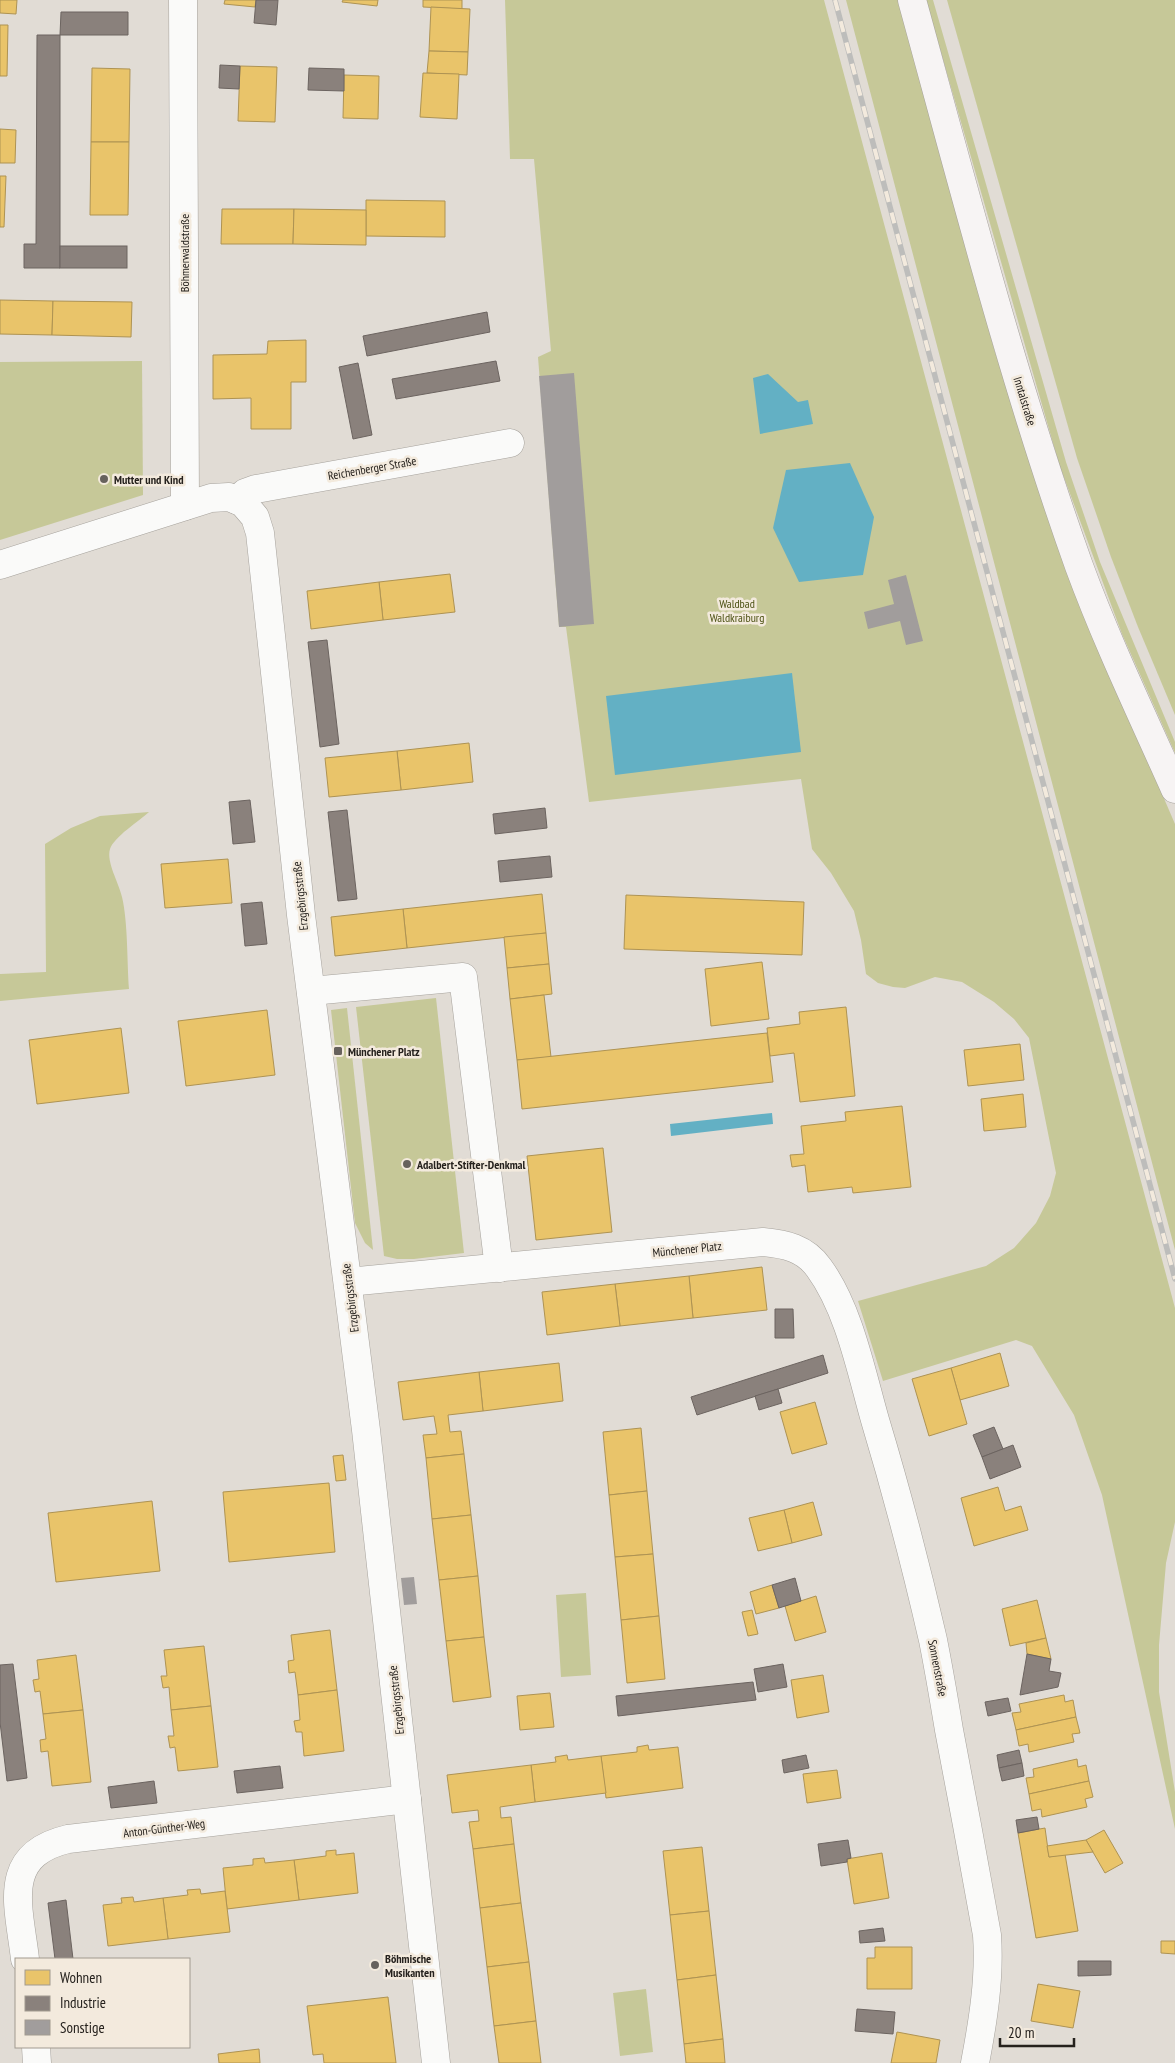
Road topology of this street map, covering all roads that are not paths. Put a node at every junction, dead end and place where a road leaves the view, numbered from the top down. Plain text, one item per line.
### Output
1 (183, 0) edge
2 (912, 0) edge
3 (510, 443) dead end
4 (236, 500) junction
5 (185, 506) junction
6 (0, 565) edge
7 (1175, 789) edge
8 (311, 991) junction
9 (499, 1268) junction
10 (348, 1282) junction
11 (829, 1283) joint
12 (407, 1799) junction
13 (25, 1958) edge
14 (36, 2048) edge
15 (38, 2063) edge
16 (436, 2063) edge
17 (975, 2063) edge

1 - 5 street, Böhmerwaldstraße
2 - 7 main road, Inntalstraße
3 - 4 street, Reichenberger Straße
4 - 5 street
4 - 8 street, Erzgebirgsstraße
5 - 6 street
8 - 9 street
8 - 10 street, Erzgebirgsstraße
9 - 10 street, Münchener Platz
9 - 11 street, Münchener Platz
10 - 12 street, Erzgebirgsstraße
11 - 17 street, Sonnenstraße
12 - 13 street, Anton-Günther-Weg
12 - 16 street, Erzgebirgsstraße
14 - 15 street

